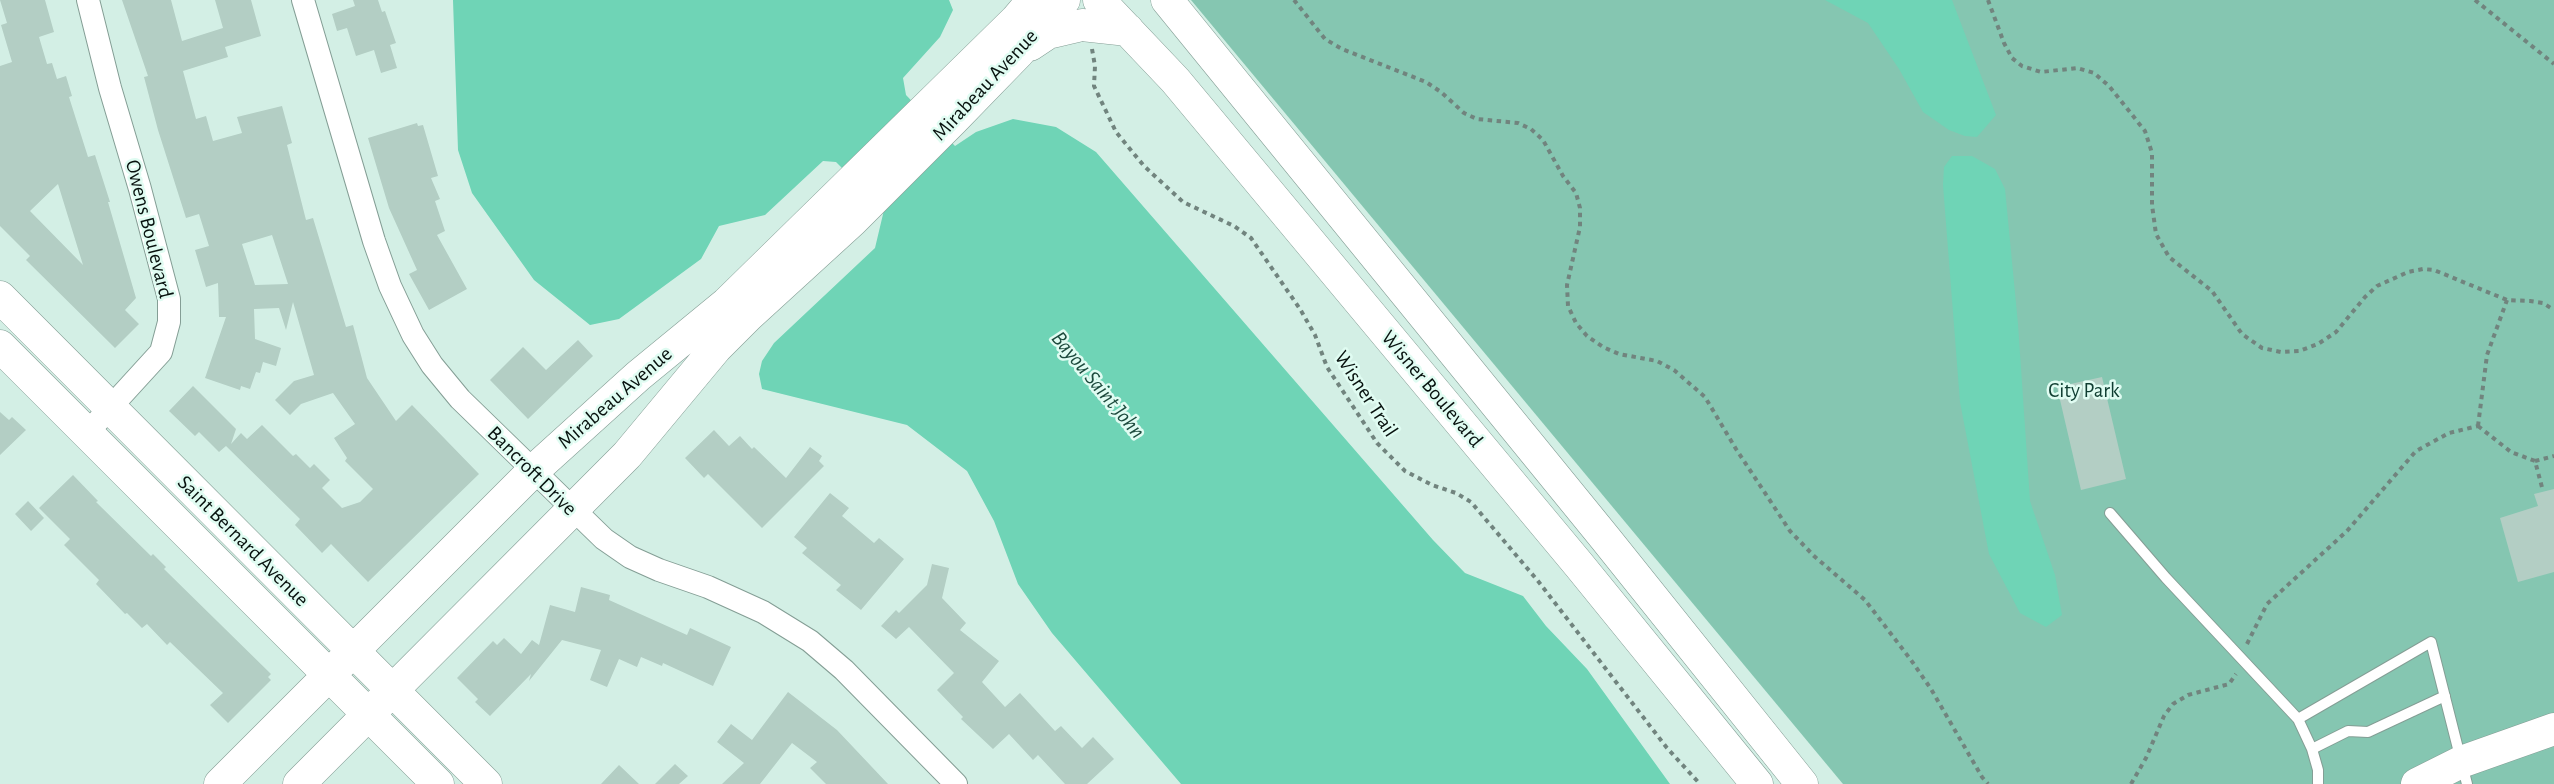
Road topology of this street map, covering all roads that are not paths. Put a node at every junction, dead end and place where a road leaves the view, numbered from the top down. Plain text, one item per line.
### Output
1 (88, 0) edge
2 (303, 0) edge
3 (1099, 0) edge
4 (1167, 0) edge
5 (1025, 10) edge
6 (1070, 13) edge
7 (1128, 30) junction
8 (945, 108) junction
9 (842, 211) junction
10 (0, 297) edge
11 (0, 346) edge
12 (111, 408) junction
13 (87, 433) junction
14 (533, 471) junction
15 (572, 511) junction
16 (2110, 513) dead end
17 (354, 651) junction
18 (329, 676) junction
19 (392, 690) junction
20 (2445, 696) junction
21 (369, 715) junction
22 (2298, 719) junction
23 (2554, 729) edge
24 (2312, 749) junction
25 (2464, 773) edge
26 (220, 784) edge
27 (299, 784) edge
28 (438, 784) edge
29 (486, 784) edge
30 (956, 784) edge
31 (1757, 784) edge
32 (1802, 784) edge
33 (2318, 784) edge
34 (2417, 784) edge

1 - 12 street, Owens Boulevard
2 - 14 street, Bancroft Drive
3 - 7 street, Wisner Boulevard
4 - 32 street, Wisner Boulevard
5 - 8 street, Mirabeau Avenue
6 - 7 street, Mirabeau Avenue
6 - 8 street, Mirabeau Avenue
7 - 31 street, Wisner Boulevard
8 - 9 street, Mirabeau Avenue
9 - 14 street, Mirabeau Avenue
9 - 15 street, Mirabeau Avenue
10 - 12 street, Saint Bernard Avenue
11 - 13 street, Saint Bernard Avenue
12 - 13 street, Owens Boulevard
12 - 17 street, Saint Bernard Avenue
13 - 18 street, Saint Bernard Avenue
14 - 15 street, Bancroft Drive
14 - 17 street, Mirabeau Avenue
15 - 19 street, Mirabeau Avenue
15 - 30 street, Bancroft Drive
16 - 22 lane
17 - 18 street, Mirabeau Avenue
17 - 19 street, Saint Bernard Avenue
18 - 21 street, Saint Bernard Avenue
18 - 26 street, Mirabeau Avenue
19 - 21 street, Mirabeau Avenue
19 - 29 street, Saint Bernard Avenue
20 - 22 lane
20 - 24 lane
20 - 25 lane
21 - 27 street, Mirabeau Avenue
21 - 28 street, Saint Bernard Avenue
22 - 24 lane
23 - 25 street
24 - 33 lane
25 - 34 street

